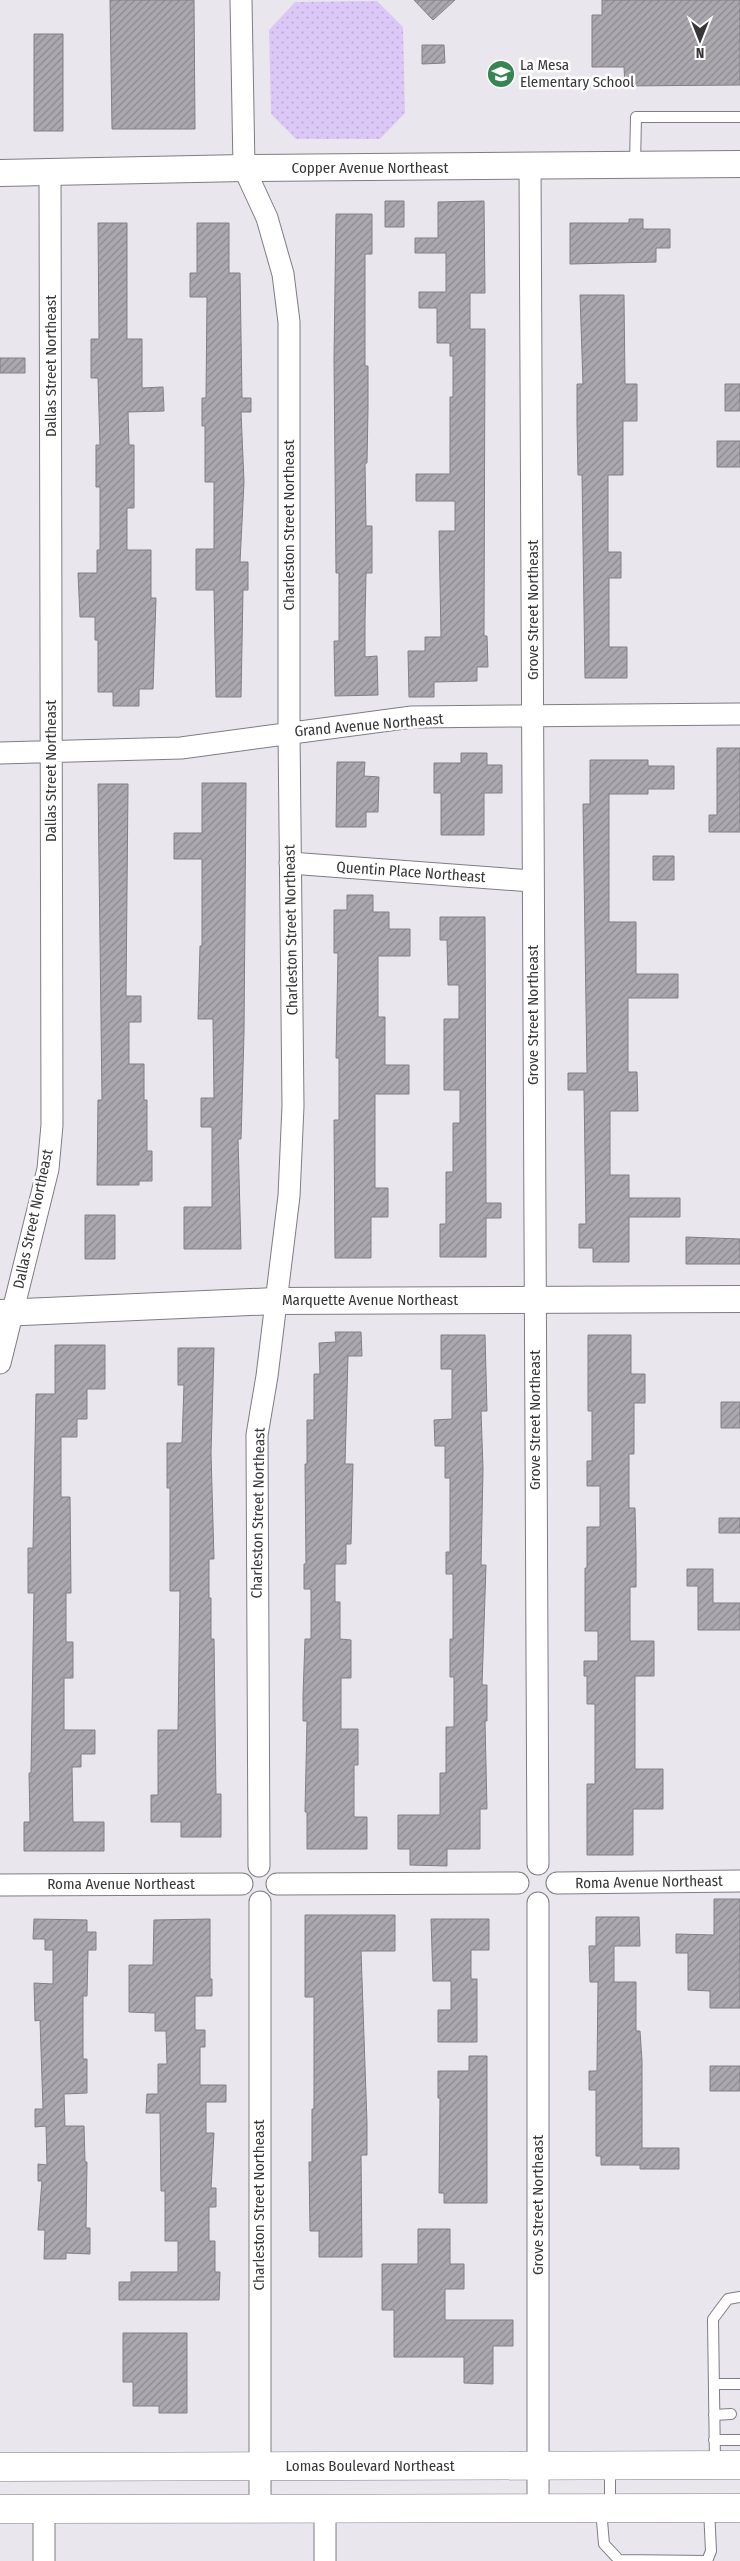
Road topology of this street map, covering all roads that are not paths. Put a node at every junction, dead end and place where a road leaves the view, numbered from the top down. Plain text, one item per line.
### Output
1 (241, 0) edge
2 (740, 116) edge
3 (740, 164) edge
4 (634, 165) junction
5 (530, 166) junction
6 (244, 168) junction
7 (0, 173) edge
8 (50, 174) junction
9 (740, 714) edge
10 (534, 716) junction
11 (289, 732) junction
12 (51, 752) junction
13 (0, 754) edge
14 (290, 863) junction
15 (532, 881) junction
16 (534, 1299) junction
17 (740, 1299) edge
18 (275, 1301) junction
19 (6, 1313) edge
20 (0, 1363) edge
21 (538, 1864) junction
22 (259, 1866) junction
23 (740, 1881) edge
24 (518, 1883) junction
25 (557, 1883) junction
26 (242, 1884) junction
27 (277, 1884) junction
28 (0, 1885) edge
29 (260, 1902) junction
30 (538, 1903) junction
31 (740, 2297) edge
32 (714, 2384) junction
33 (740, 2384) edge
34 (731, 2414) dead end
35 (714, 2415) junction
36 (740, 2440) edge
37 (723, 2456) edge
38 (610, 2465) junction
39 (260, 2466) junction
40 (539, 2466) junction
41 (0, 2467) edge
42 (538, 2508) junction
43 (709, 2508) junction
44 (740, 2508) edge
45 (0, 2509) edge
46 (44, 2509) junction
47 (260, 2509) junction
48 (325, 2509) junction
49 (605, 2509) junction
50 (619, 2560) edge
51 (44, 2561) edge
52 (325, 2561) edge
53 (614, 2561) edge
54 (707, 2561) edge

1 - 6 street, Charleston Street Northeast
2 - 4 lane
3 - 4 street, Copper Avenue Northeast
4 - 5 street, Copper Avenue Northeast
5 - 6 street, Copper Avenue Northeast
5 - 10 street, Grove Street Northeast
6 - 8 street, Copper Avenue Northeast
6 - 11 street, Charleston Street Northeast
7 - 8 street, Copper Avenue Northeast
8 - 12 street, Dallas Street Northeast
9 - 10 street, Grand Avenue Northeast
10 - 11 street, Grand Avenue Northeast
10 - 15 street, Grove Street Northeast
11 - 12 street, Grand Avenue Northeast
11 - 14 street, Charleston Street Northeast
12 - 13 street, Grand Avenue Northeast
12 - 19 street, Dallas Street Northeast
14 - 15 street, Quentin Place Northeast
14 - 18 street, Charleston Street Northeast
15 - 16 street, Grove Street Northeast
16 - 17 street, Marquette Avenue Northeast
16 - 18 street, Marquette Avenue Northeast
16 - 21 street, Grove Street Northeast
18 - 19 street, Marquette Avenue Northeast
18 - 22 street, Charleston Street Northeast
19 - 20 street, Dallas Street Northeast
21 - 24 street
21 - 25 street
22 - 26 street
22 - 27 street
23 - 25 street, Roma Avenue Northeast
24 - 27 street
24 - 30 street
25 - 30 street
26 - 28 street, Roma Avenue Northeast
26 - 29 street
27 - 29 street
29 - 39 street, Charleston Street Northeast
30 - 40 street, Grove Street Northeast
31 - 32 lane
32 - 33 lane
32 - 35 lane
34 - 35 lane
35 - 37 lane
36 - 37 lane
37 - 38 main road, Lomas Boulevard Northeast
38 - 40 main road, Lomas Boulevard Northeast
38 - 49 lane
39 - 40 main road, Lomas Boulevard Northeast
39 - 41 main road, Lomas Boulevard Northeast
39 - 47 street, Charleston Street Northeast
40 - 42 street, Grove Street Northeast
42 - 48 main road
42 - 49 main road
43 - 44 main road
43 - 49 main road
43 - 54 lane
45 - 46 main road
46 - 47 main road
46 - 51 street
47 - 48 main road
48 - 52 street
49 - 50 lane
50 - 53 lane
50 - 54 lane

